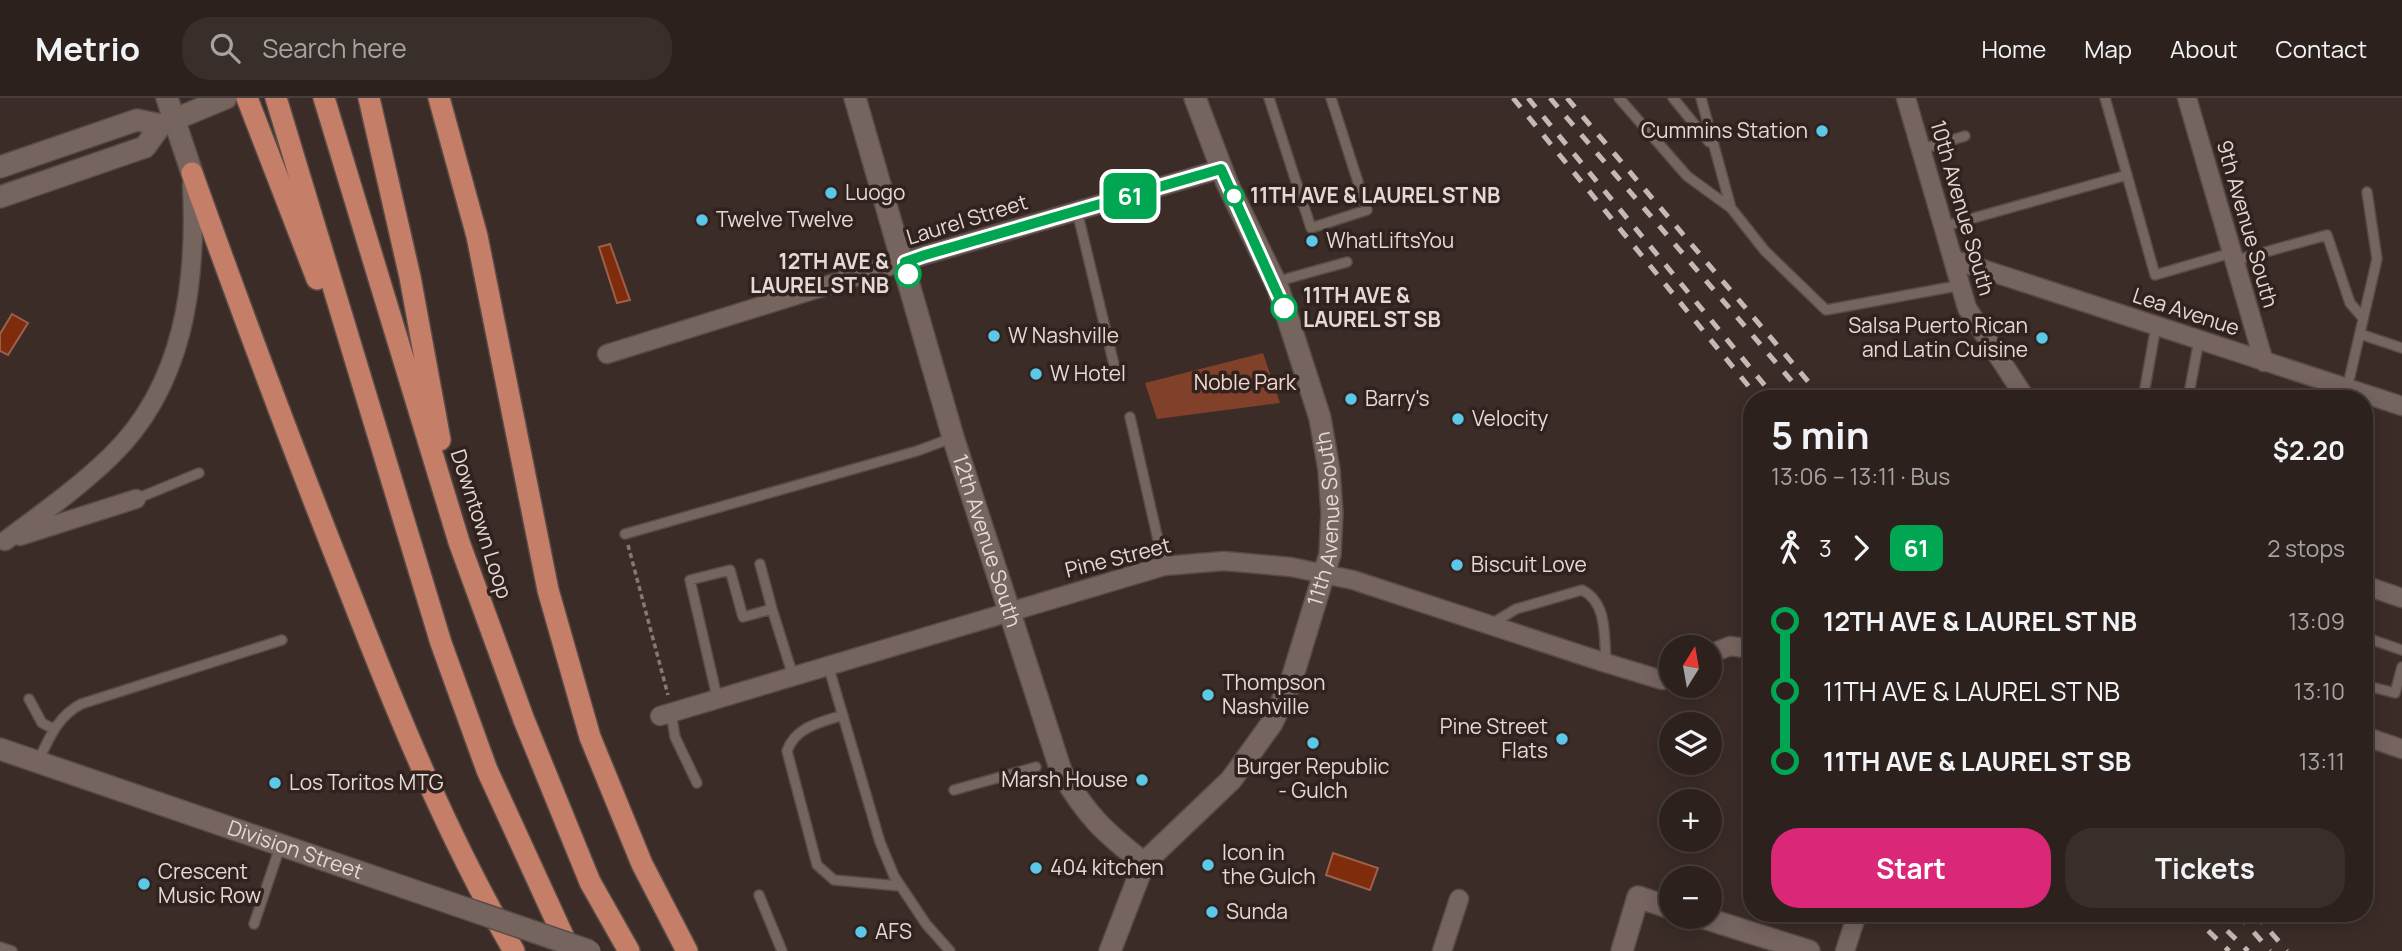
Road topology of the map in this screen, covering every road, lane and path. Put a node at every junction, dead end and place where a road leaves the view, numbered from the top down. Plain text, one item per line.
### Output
1 (167, 98) edge
2 (226, 98) edge
3 (247, 98) edge
4 (276, 98) edge
5 (324, 98) edge
6 (369, 98) edge
7 (439, 98) edge
8 (855, 98) edge
9 (1195, 98) edge
10 (1269, 98) edge
11 (1331, 98) edge
12 (1619, 98) edge
13 (1673, 98) edge
14 (1701, 98) edge
15 (1906, 98) edge
16 (2105, 98) edge
17 (2187, 98) edge
18 (167, 122) junction
19 (1965, 136) dead end
20 (1713, 146) junction
21 (1922, 149) junction
22 (0, 167) edge
23 (1221, 169) junction
24 (192, 173) junction
25 (2127, 175) junction
26 (2367, 192) dead end
27 (0, 197) edge
28 (1731, 208) junction
29 (1077, 211) junction
30 (1945, 226) junction
31 (2232, 257) junction
32 (1955, 260) junction
33 (905, 262) junction
34 (1347, 262) dead end
35 (1275, 282) junction
36 (1962, 285) junction
37 (2363, 318) junction
38 (2156, 326) junction
39 (2360, 334) junction
40 (2199, 340) junction
41 (2402, 348) edge
42 (607, 354) dead end
43 (2264, 362) junction
44 (1116, 373) dead end
45 (2347, 389) junction
46 (2020, 390) edge
47 (2145, 390) edge
48 (2190, 390) edge
49 (2350, 390) edge
50 (2373, 397) edge
51 (2402, 406) edge
52 (1130, 417) dead end
53 (375, 428) junction
54 (953, 437) junction
55 (199, 472) dead end
56 (136, 499) joint
57 (625, 534) joint
58 (3, 541) edge
59 (459, 542) junction
60 (760, 564) dead end
61 (1164, 566) junction
62 (1324, 574) junction
63 (2373, 588) edge
64 (2402, 598) edge
65 (772, 609) junction
66 (1010, 611) junction
67 (1490, 625) junction
68 (282, 640) dead end
69 (2373, 640) edge
70 (1743, 648) edge
71 (1722, 649) edge
72 (2402, 650) edge
73 (1606, 663) junction
74 (828, 665) junction
75 (2402, 667) edge
76 (793, 676) junction
77 (1659, 679) edge
78 (2373, 687) edge
79 (717, 697) junction
80 (29, 699) dead end
81 (666, 708) junction
82 (843, 715) junction
83 (54, 729) junction
84 (2373, 739) edge
85 (2402, 749) edge
86 (0, 750) edge
87 (37, 762) junction
88 (1036, 768) dead end
89 (697, 783) dead end
90 (954, 790) dead end
91 (281, 845) junction
92 (1144, 863) junction
93 (900, 886) junction
94 (759, 895) dead end
95 (1460, 900) dead end
96 (1659, 904) edge
97 (1854, 922) edge
98 (254, 924) dead end
99 (1722, 924) edge
100 (0, 947) edge
101 (12, 951) edge
102 (514, 951) edge
103 (570, 951) edge
104 (590, 951) edge
105 (629, 951) edge
106 (687, 951) edge
107 (782, 951) edge
108 (950, 951) edge
109 (1110, 951) edge
110 (1442, 951) edge
111 (1622, 951) edge
112 (1809, 951) edge
113 (1845, 951) edge

1 - 18 main road
2 - 18 main road
3 - 53 highway
4 - 53 highway
5 - 59 highway, Downtown Loop
6 - 59 highway
7 - 106 highway
8 - 33 main road, 12th Avenue South
9 - 23 main road, 11th Avenue South
10 - 11 lane
12 - 28 lane
13 - 20 lane
14 - 20 lane
15 - 21 street, 10th Avenue South
16 - 25 lane
17 - 31 street, 9th Avenue South
18 - 22 main road
18 - 24 main road
18 - 27 main road
19 - 21 lane
20 - 28 lane
21 - 30 street, 10th Avenue South
23 - 29 street, Laurel Street
23 - 35 main road, 11th Avenue South
24 - 58 street
24 - 102 highway
25 - 30 lane
25 - 31 lane
26 - 37 lane
28 - 36 lane
29 - 33 street, Laurel Street
29 - 44 lane
30 - 32 street, 10th Avenue South
31 - 37 lane
31 - 43 street, 9th Avenue South
32 - 36 street, 10th Avenue South
32 - 38 street, Lea Avenue
33 - 42 street, Laurel Street
33 - 54 main road, 12th Avenue South
34 - 35 lane
35 - 62 main road, 11th Avenue South
36 - 46 street, 10th Avenue South
37 - 39 lane
38 - 40 street, Lea Avenue
38 - 47 lane
39 - 41 lane
39 - 45 lane
40 - 43 street, Lea Avenue
40 - 48 lane
43 - 45 street, Lea Avenue
45 - 49 street, Lea Avenue
50 - 51 street, Lea Avenue
52 - 61 lane
53 - 103 highway
54 - 57 lane
54 - 66 main road, 12th Avenue South
55 - 56 lane
56 - 58 street
57 - 81 path
59 - 105 highway, Downtown Loop
60 - 65 lane
61 - 62 street, Pine Street
61 - 66 street, Pine Street
62 - 67 street, Pine Street
62 - 92 main road, 11th Avenue South
63 - 64 street
65 - 76 lane
65 - 79 lane
66 - 74 street, Pine Street
66 - 92 main road, 12th Avenue South
67 - 73 street, Pine Street
67 - 73 lane
68 - 83 lane
69 - 72 lane
70 - 71 street
73 - 77 street, Pine Street
74 - 76 street, Pine Street
74 - 82 lane
75 - 78 lane
76 - 79 street, Pine Street
79 - 81 street, Pine Street
80 - 83 lane
81 - 89 lane
82 - 93 lane
82 - 93 lane
83 - 87 lane
84 - 85 street
86 - 87 main road, Division Street
87 - 91 main road, Division Street
88 - 90 lane
91 - 98 lane
91 - 104 main road, Division Street, bridge
92 - 109 main road
93 - 108 lane
94 - 107 lane
95 - 110 street
96 - 111 main road
97 - 113 street
99 - 112 main road
100 - 101 lane

